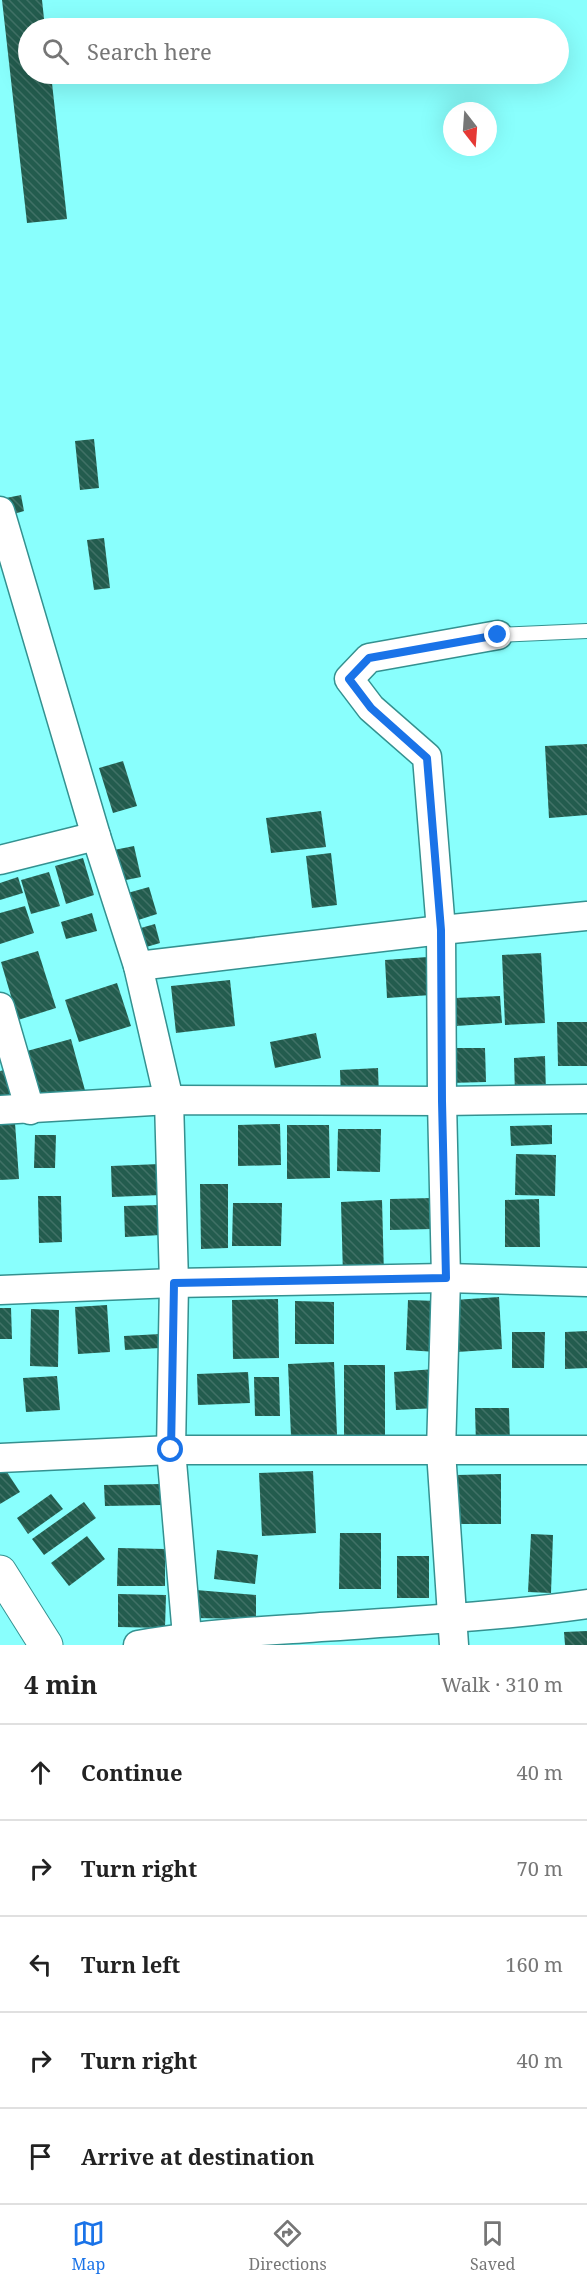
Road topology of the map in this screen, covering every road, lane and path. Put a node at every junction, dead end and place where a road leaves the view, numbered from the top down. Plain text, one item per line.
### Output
1 (0, 511) edge
2 (4, 541) edge
3 (587, 632) edge
4 (498, 635) joint
5 (96, 836) junction
6 (0, 861) edge
7 (587, 916) edge
8 (441, 930) junction
9 (138, 966) junction
10 (0, 1006) edge
11 (587, 1099) edge
12 (170, 1100) junction
13 (442, 1101) junction
14 (0, 1110) edge
15 (30, 1110) junction
16 (446, 1278) junction
17 (587, 1282) edge
18 (174, 1283) junction
19 (0, 1290) edge
20 (171, 1450) junction
21 (587, 1450) edge
22 (441, 1451) junction
23 (0, 1458) edge
24 (0, 1572) edge
25 (587, 1604) edge
26 (453, 1631) edge
27 (187, 1636) junction
28 (46, 1645) edge
29 (138, 1645) edge

1 - 2 street
2 - 5 street
3 - 4 lane
4 - 8 street
5 - 6 street
5 - 9 street
7 - 8 street
8 - 9 street
8 - 13 street
9 - 12 street
10 - 15 street
11 - 13 street
12 - 13 street
12 - 15 street
12 - 18 street
13 - 16 street
14 - 15 street
16 - 17 street
16 - 18 street
16 - 22 street
18 - 19 street
18 - 20 street
20 - 22 street
20 - 23 street
20 - 27 street
21 - 22 street
22 - 26 street
24 - 28 street
25 - 26 street
26 - 27 street
27 - 29 street

